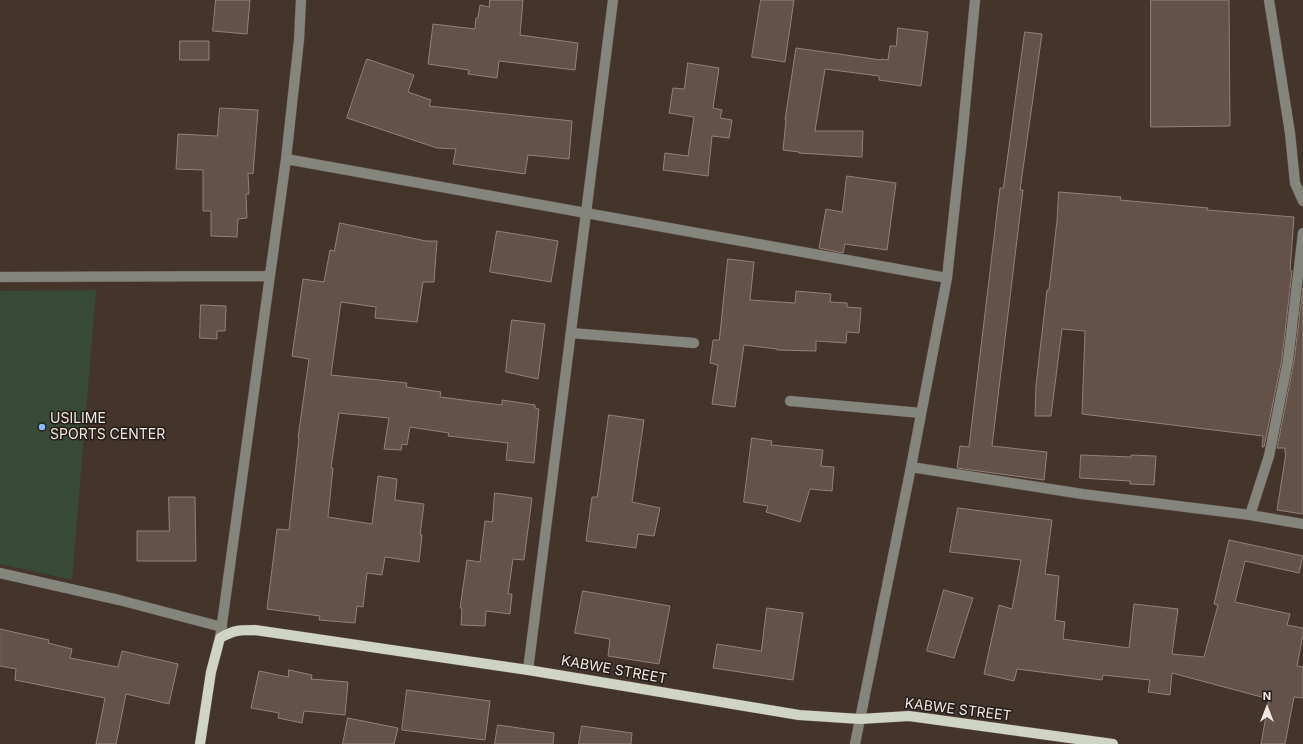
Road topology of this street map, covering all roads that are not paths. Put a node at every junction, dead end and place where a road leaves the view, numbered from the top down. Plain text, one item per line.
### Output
1 (301, 0) edge
2 (614, 0) edge
3 (975, 0) edge
4 (1269, 0) edge
5 (286, 159) junction
6 (1303, 201) edge
7 (586, 213) junction
8 (1303, 233) edge
9 (269, 276) junction
10 (0, 277) edge
11 (947, 278) junction
12 (571, 333) junction
13 (694, 343) dead end
14 (790, 401) dead end
15 (921, 413) junction
16 (911, 467) junction
17 (1250, 515) junction
18 (1303, 524) edge
19 (0, 573) edge
20 (222, 627) junction
21 (220, 638) junction
22 (528, 670) junction
23 (860, 719) junction
24 (200, 744) edge
25 (855, 744) edge
26 (1113, 744) edge

1 - 5 street
2 - 7 street
3 - 11 street
4 - 6 street
5 - 7 street
5 - 9 street
7 - 11 street
7 - 12 street
8 - 17 street
9 - 10 street
9 - 20 street
11 - 15 street
12 - 13 street
12 - 22 street
14 - 15 street
15 - 16 street
16 - 17 street
16 - 23 street
17 - 18 street
19 - 20 street
20 - 21 street
21 - 22 main road, KABWE STREET
21 - 24 main road
22 - 23 main road, KABWE STREET
23 - 25 street
23 - 26 main road, KABWE STREET

